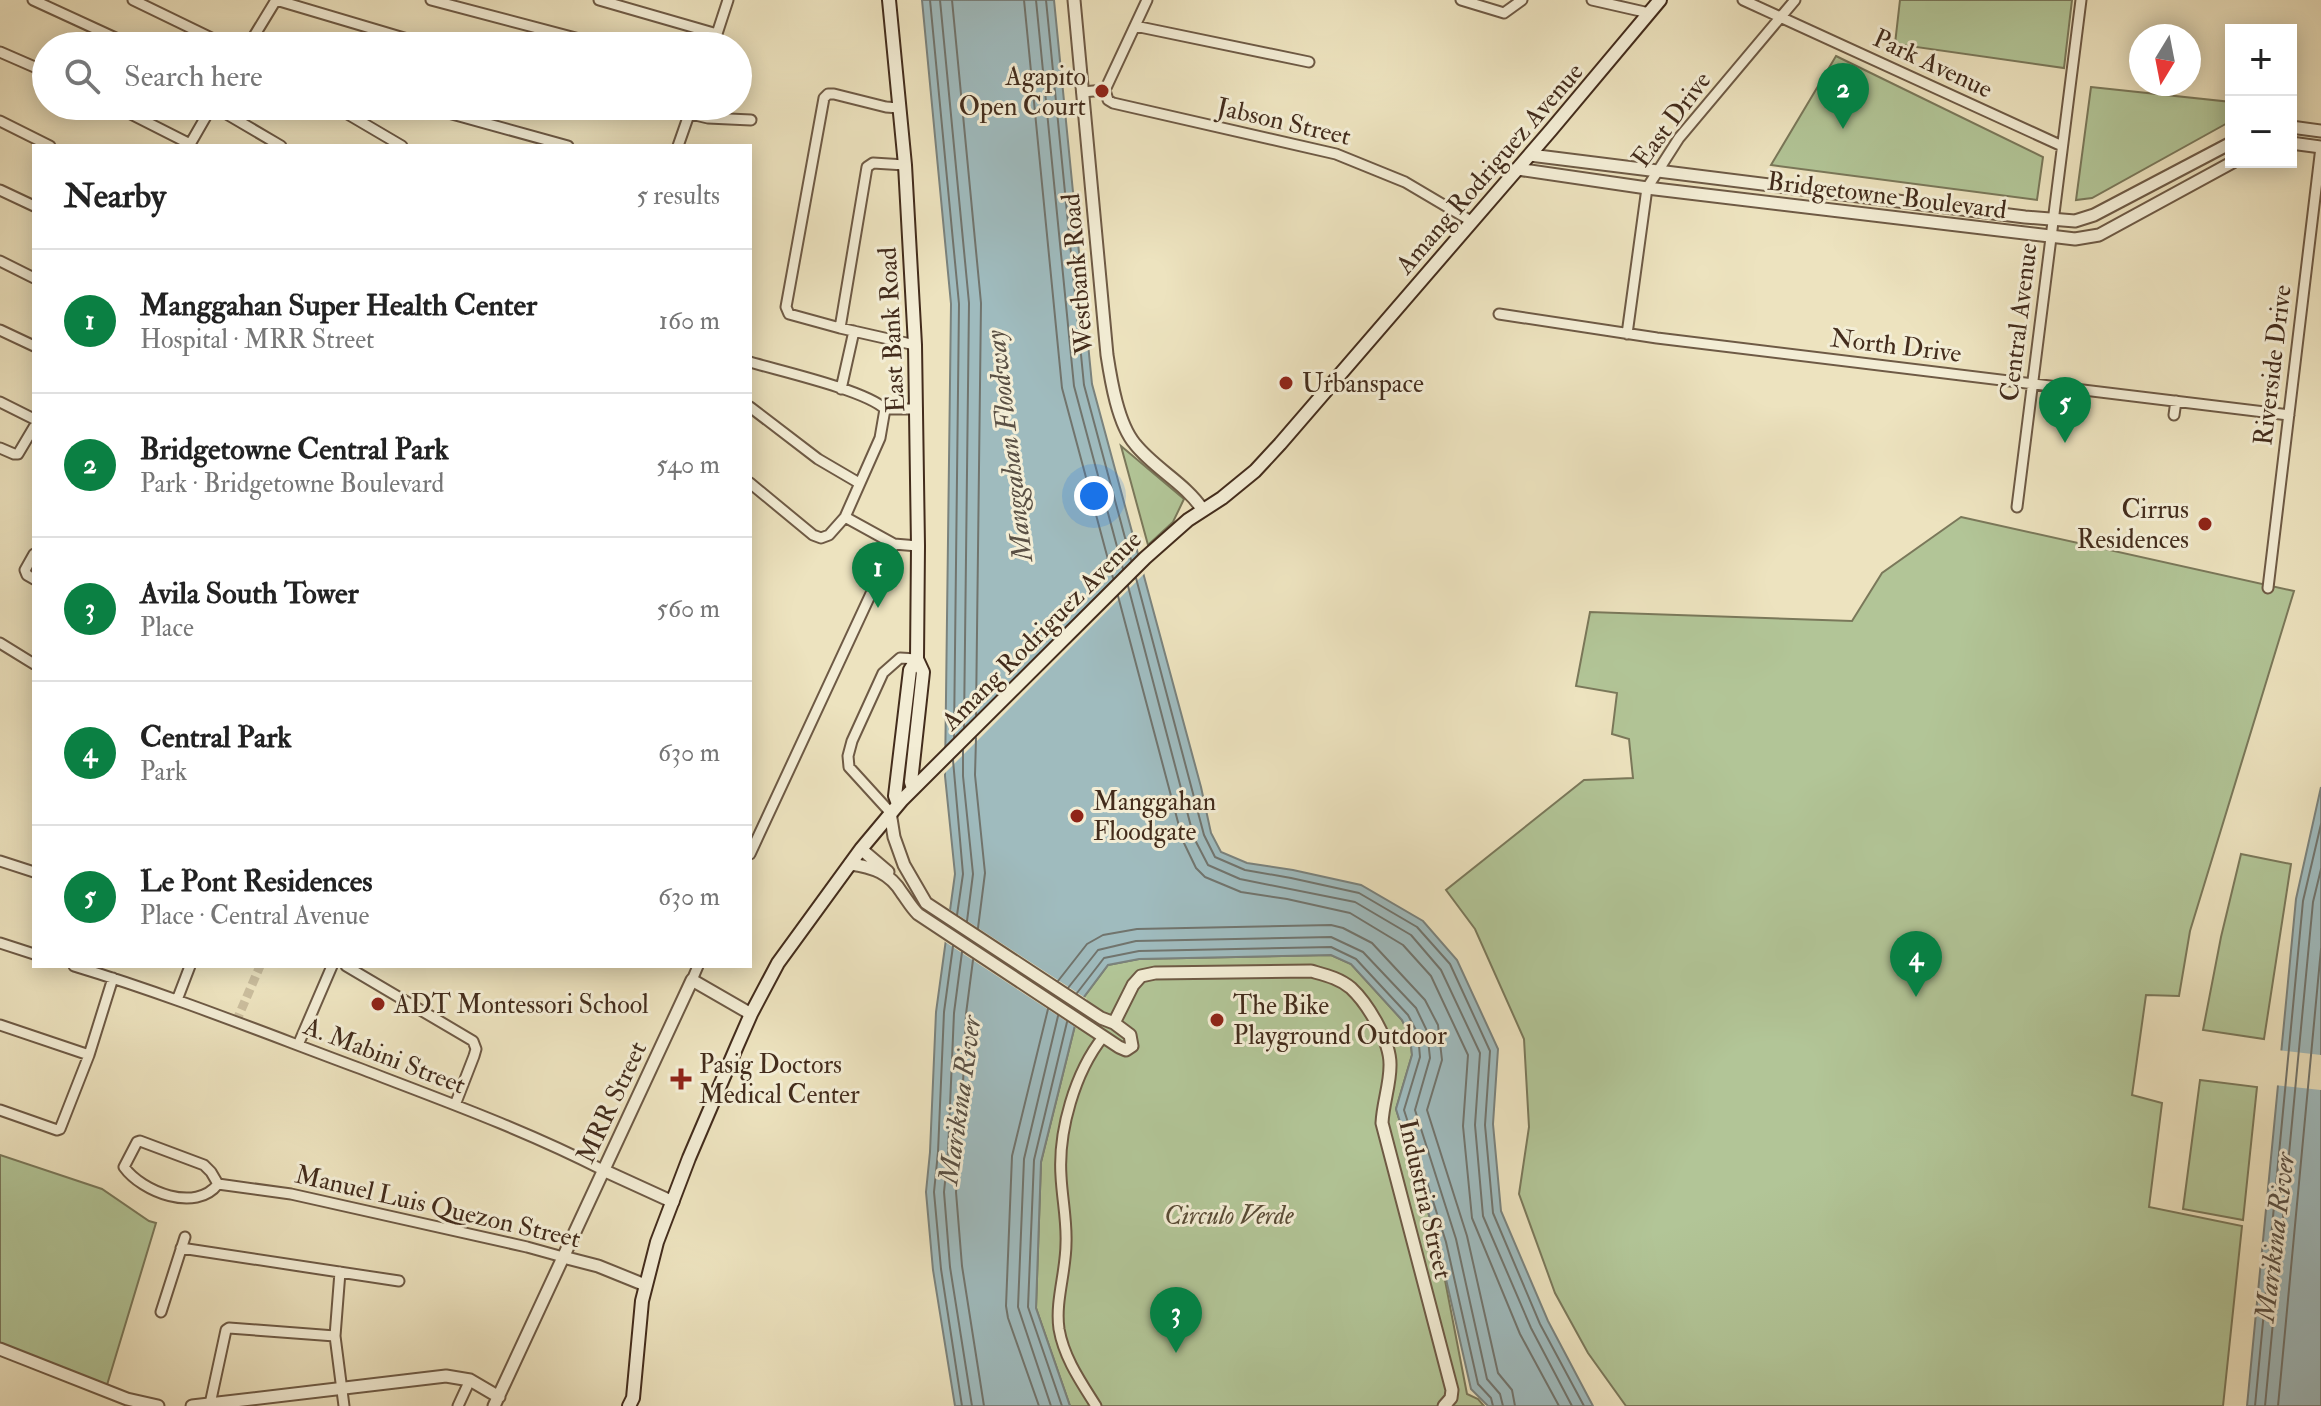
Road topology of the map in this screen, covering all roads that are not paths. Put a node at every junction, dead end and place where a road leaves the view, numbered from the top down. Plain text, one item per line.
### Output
1 (33, 0) edge
2 (133, 0) edge
3 (276, 0) edge
4 (431, 0) edge
5 (599, 0) edge
6 (728, 0) edge
7 (889, 0) edge
8 (1074, 0) edge
9 (1147, 0) edge
10 (1461, 0) edge
11 (1522, 0) edge
12 (1592, 0) edge
13 (1660, 0) edge
14 (1743, 0) edge
15 (1795, 0) edge
16 (2081, 0) edge
17 (1649, 13) junction
18 (1780, 17) junction
19 (1135, 26) junction
20 (103, 32) edge
21 (199, 32) edge
22 (257, 32) edge
23 (384, 32) edge
24 (553, 32) edge
25 (710, 32) edge
26 (718, 32) edge
27 (0, 52) edge
28 (1309, 62) dead end
29 (32, 66) edge
30 (1105, 90) junction
31 (1082, 92) junction
32 (899, 108) junction
33 (142, 120) edge
34 (204, 120) edge
35 (236, 120) edge
36 (358, 120) edge
37 (474, 120) edge
38 (687, 120) edge
39 (0, 121) edge
40 (2297, 128) edge
41 (2321, 131) edge
42 (46, 144) edge
43 (188, 144) edge
44 (191, 144) edge
45 (278, 144) edge
46 (399, 144) edge
47 (561, 144) edge
48 (679, 144) edge
49 (2297, 144) edge
50 (2062, 146) junction
51 (2225, 146) edge
52 (2321, 147) edge
53 (1530, 155) junction
54 (905, 165) junction
55 (2225, 166) edge
56 (1517, 169) junction
57 (1656, 171) junction
58 (1647, 188) junction
59 (0, 190) edge
60 (32, 205) edge
61 (2052, 220) junction
62 (1471, 221) junction
63 (2050, 238) junction
64 (0, 261) edge
65 (32, 277) edge
66 (1499, 314) dead end
67 (840, 328) junction
68 (0, 330) edge
69 (854, 331) junction
70 (1627, 334) junction
71 (32, 345) edge
72 (915, 345) junction
73 (752, 363) edge
74 (2033, 383) junction
75 (841, 389) junction
76 (2176, 401) junction
77 (0, 402) edge
78 (752, 409) edge
79 (885, 409) junction
80 (917, 409) junction
81 (2174, 415) dead end
82 (2289, 415) junction
83 (32, 418) edge
84 (32, 433) edge
85 (0, 448) edge
86 (859, 483) junction
87 (752, 485) edge
88 (2267, 496) dead end
89 (2279, 497) junction
90 (2017, 507) dead end
91 (1203, 510) junction
92 (845, 517) junction
93 (894, 544) junction
94 (918, 546) junction
95 (32, 558) edge
96 (30, 577) edge
97 (2268, 588) dead end
98 (0, 643) edge
99 (917, 659) junction
100 (32, 663) edge
101 (913, 788) junction
102 (894, 808) junction
103 (861, 849) junction
104 (752, 850) edge
105 (0, 861) edge
106 (850, 864) junction
107 (904, 865) junction
108 (32, 871) edge
109 (888, 873) junction
110 (0, 943) edge
111 (32, 953) edge
112 (80, 968) edge
113 (189, 968) edge
114 (331, 968) edge
115 (349, 968) edge
116 (697, 968) edge
117 (113, 978) junction
118 (692, 980) junction
119 (177, 1000) junction
120 (751, 1014) junction
121 (1107, 1021) junction
122 (0, 1025) edge
123 (1097, 1033) junction
124 (298, 1045) junction
125 (89, 1055) junction
126 (455, 1105) junction
127 (0, 1110) edge
128 (603, 1170) junction
129 (218, 1184) junction
130 (673, 1202) junction
131 (185, 1237) dead end
132 (181, 1248) junction
133 (563, 1257) junction
134 (340, 1272) junction
135 (399, 1281) dead end
136 (645, 1285) junction
137 (161, 1312) dead end
138 (335, 1336) junction
139 (0, 1349) edge
140 (470, 1380) junction
141 (341, 1389) junction
142 (497, 1403) edge
143 (632, 1403) edge
144 (210, 1404) junction
145 (158, 1406) edge
146 (192, 1406) edge
147 (344, 1406) edge
148 (458, 1406) edge
149 (1096, 1406) edge
150 (1444, 1406) edge

1 - 20 street
2 - 21 street
3 - 22 street
3 - 23 street
4 - 24 street
5 - 25 street
6 - 26 street
7 - 32 main road, East Bank Road
8 - 31 street, Westbank Road
9 - 19 street
10 - 11 street
12 - 17 street
13 - 17 main road, Amang Rodriguez Avenue
14 - 18 street, Park Avenue
15 - 18 street, East Drive
16 - 50 street, Central Avenue
17 - 53 main road, Amang Rodriguez Avenue
18 - 50 street, Park Avenue
18 - 57 street, East Drive
19 - 28 street
19 - 30 street
27 - 29 street
30 - 31 street
30 - 62 street, Jabson Street
31 - 91 street, Westbank Road
32 - 54 main road, East Bank Road
32 - 67 street
33 - 43 street
34 - 44 street
35 - 45 street
36 - 46 street
37 - 47 street
38 - 48 street
39 - 42 street
40 - 41 street
49 - 52 street
50 - 61 street, Central Avenue
51 - 61 street, Bridgetowne Boulevard
52 - 82 street, Riverside Drive
53 - 56 main road, Amang Rodriguez Avenue
53 - 57 street, Bridgetowne Boulevard
54 - 67 street
54 - 72 main road, East Bank Road
55 - 63 street, Bridgetowne Boulevard
56 - 58 street, Bridgetowne Boulevard
56 - 62 main road, Amang Rodriguez Avenue
57 - 58 street, East Drive
57 - 61 street, Bridgetowne Boulevard
58 - 63 street, Bridgetowne Boulevard
58 - 70 street, East Drive
59 - 60 street
61 - 63 street, Central Avenue
62 - 91 main road, Amang Rodriguez Avenue
63 - 74 street, Central Avenue
64 - 65 street
66 - 70 street, North Drive
67 - 69 street
68 - 71 street
69 - 72 street
69 - 75 street
70 - 74 street, North Drive
72 - 80 main road, East Bank Road
73 - 75 street
74 - 76 street, North Drive
74 - 90 street, Central Avenue
75 - 79 street
76 - 81 street
76 - 82 street, North Drive
77 - 83 street
78 - 86 street
79 - 80 street
79 - 86 street
80 - 94 main road, East Bank Road
82 - 89 street, Riverside Drive
84 - 85 street
86 - 92 street
87 - 92 street
88 - 89 street
89 - 97 street, Riverside Drive
91 - 101 main road, Amang Rodriguez Avenue
92 - 93 street
93 - 94 street
93 - 104 street
94 - 99 main road, East Bank Road
95 - 96 street
98 - 100 street
99 - 101 main road, East Bank Road
99 - 102 main road, East Bank Road
99 - 102 street
101 - 102 main road, Amang Rodriguez Avenue
102 - 103 main road, Amang Rodriguez Avenue
102 - 107 street
103 - 106 main road, Amang Rodriguez Avenue
103 - 109 street
105 - 108 street
106 - 109 street
106 - 120 main road, Amang Rodriguez Avenue
107 - 109 street
107 - 121 street
109 - 123 street
110 - 111 street
112 - 117 street, A. Mabini Street
113 - 119 street
114 - 124 street
115 - 126 street
116 - 118 street, MRR Street
117 - 119 street, A. Mabini Street
117 - 125 street
118 - 120 street
118 - 128 street, MRR Street
119 - 124 street, A. Mabini Street
120 - 130 main road, Amang Rodriguez Avenue
121 - 123 street, Industria Street
121 - 123 street
121 - 150 street, Industria Street
122 - 125 street
123 - 149 street
124 - 126 street, A. Mabini Street
125 - 127 street
126 - 128 street, A. Mabini Street
128 - 130 street, A. Mabini Street
128 - 133 street, MRR Street
129 - 129 street, Manuel Luis Quezon Street
129 - 133 street, Manuel Luis Quezon Street
130 - 136 main road, Amang Rodriguez Avenue
131 - 132 street
132 - 134 street
132 - 137 street
133 - 136 street, Manuel Luis Quezon Street
133 - 142 street, MRR Street
134 - 135 street
134 - 138 street
136 - 143 main road, Amang Rodriguez Avenue
138 - 141 street
138 - 144 street
139 - 145 street
140 - 141 street
140 - 142 street
140 - 148 street
141 - 144 street
141 - 147 street
144 - 146 street

